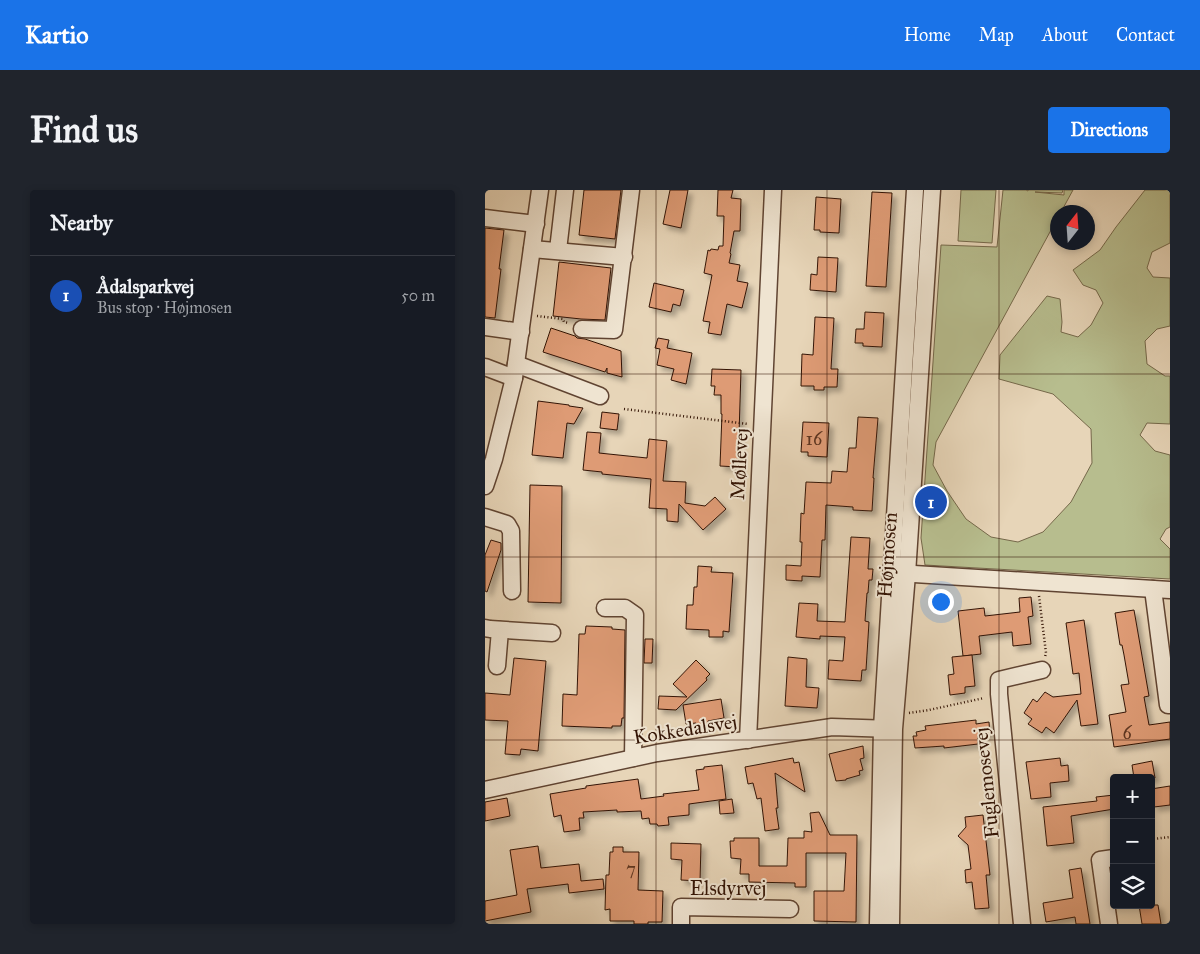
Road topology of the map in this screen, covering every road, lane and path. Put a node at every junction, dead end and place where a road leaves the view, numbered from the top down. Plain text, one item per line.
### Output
1 (540, 190) edge
2 (565, 190) edge
3 (631, 190) edge
4 (773, 190) edge
5 (915, 190) edge
6 (932, 190) edge
7 (485, 218) edge
8 (536, 224) junction
9 (532, 249) junction
10 (558, 250) junction
11 (624, 256) junction
12 (523, 314) junction
13 (485, 327) edge
14 (582, 329) joint
15 (521, 332) junction
16 (485, 366) edge
17 (515, 371) junction
18 (600, 396) dead end
19 (624, 409) dead end
20 (762, 425) junction
21 (485, 486) edge
22 (485, 517) edge
23 (899, 573) junction
24 (1039, 582) junction
25 (1153, 589) junction
26 (1170, 590) edge
27 (512, 592) dead end
28 (605, 608) dead end
29 (493, 629) edge
30 (552, 633) dead end
31 (497, 666) dead end
32 (1042, 670) joint
33 (999, 694) junction
34 (1170, 705) edge
35 (890, 724) junction
36 (748, 740) junction
37 (633, 758) junction
38 (485, 790) edge
39 (1170, 837) edge
40 (1155, 839) edge
41 (1110, 859) edge
42 (789, 909) dead end
43 (681, 924) edge
44 (878, 924) edge
45 (891, 924) edge
46 (1022, 924) edge
47 (1109, 924) edge

1 - 8 street
2 - 10 street
3 - 11 street
4 - 20 street, Møllevej
5 - 23 street, Højmosen
6 - 23 street, Højmosen
7 - 8 street
8 - 9 street
9 - 10 street
9 - 12 street
10 - 11 street
11 - 14 street
12 - 14 path
12 - 15 street
13 - 15 street
15 - 17 street
16 - 17 street
17 - 18 street
17 - 21 street
19 - 20 path
20 - 36 street, Møllevej
22 - 27 street
23 - 24 street
23 - 35 street, Højmosen
24 - 25 street
24 - 32 path
25 - 26 street
25 - 34 street
28 - 37 street
29 - 30 street
29 - 31 street
32 - 33 street
33 - 35 path
33 - 46 street, Fuglemosevej
35 - 36 street, Kokkedalsvej
35 - 44 street, Højmosen
35 - 45 street, Højmosen
36 - 37 street, Kokkedalsvej
37 - 38 street, Kokkedalsvej
39 - 40 path
41 - 47 street
42 - 43 street, Elsdyrvej

